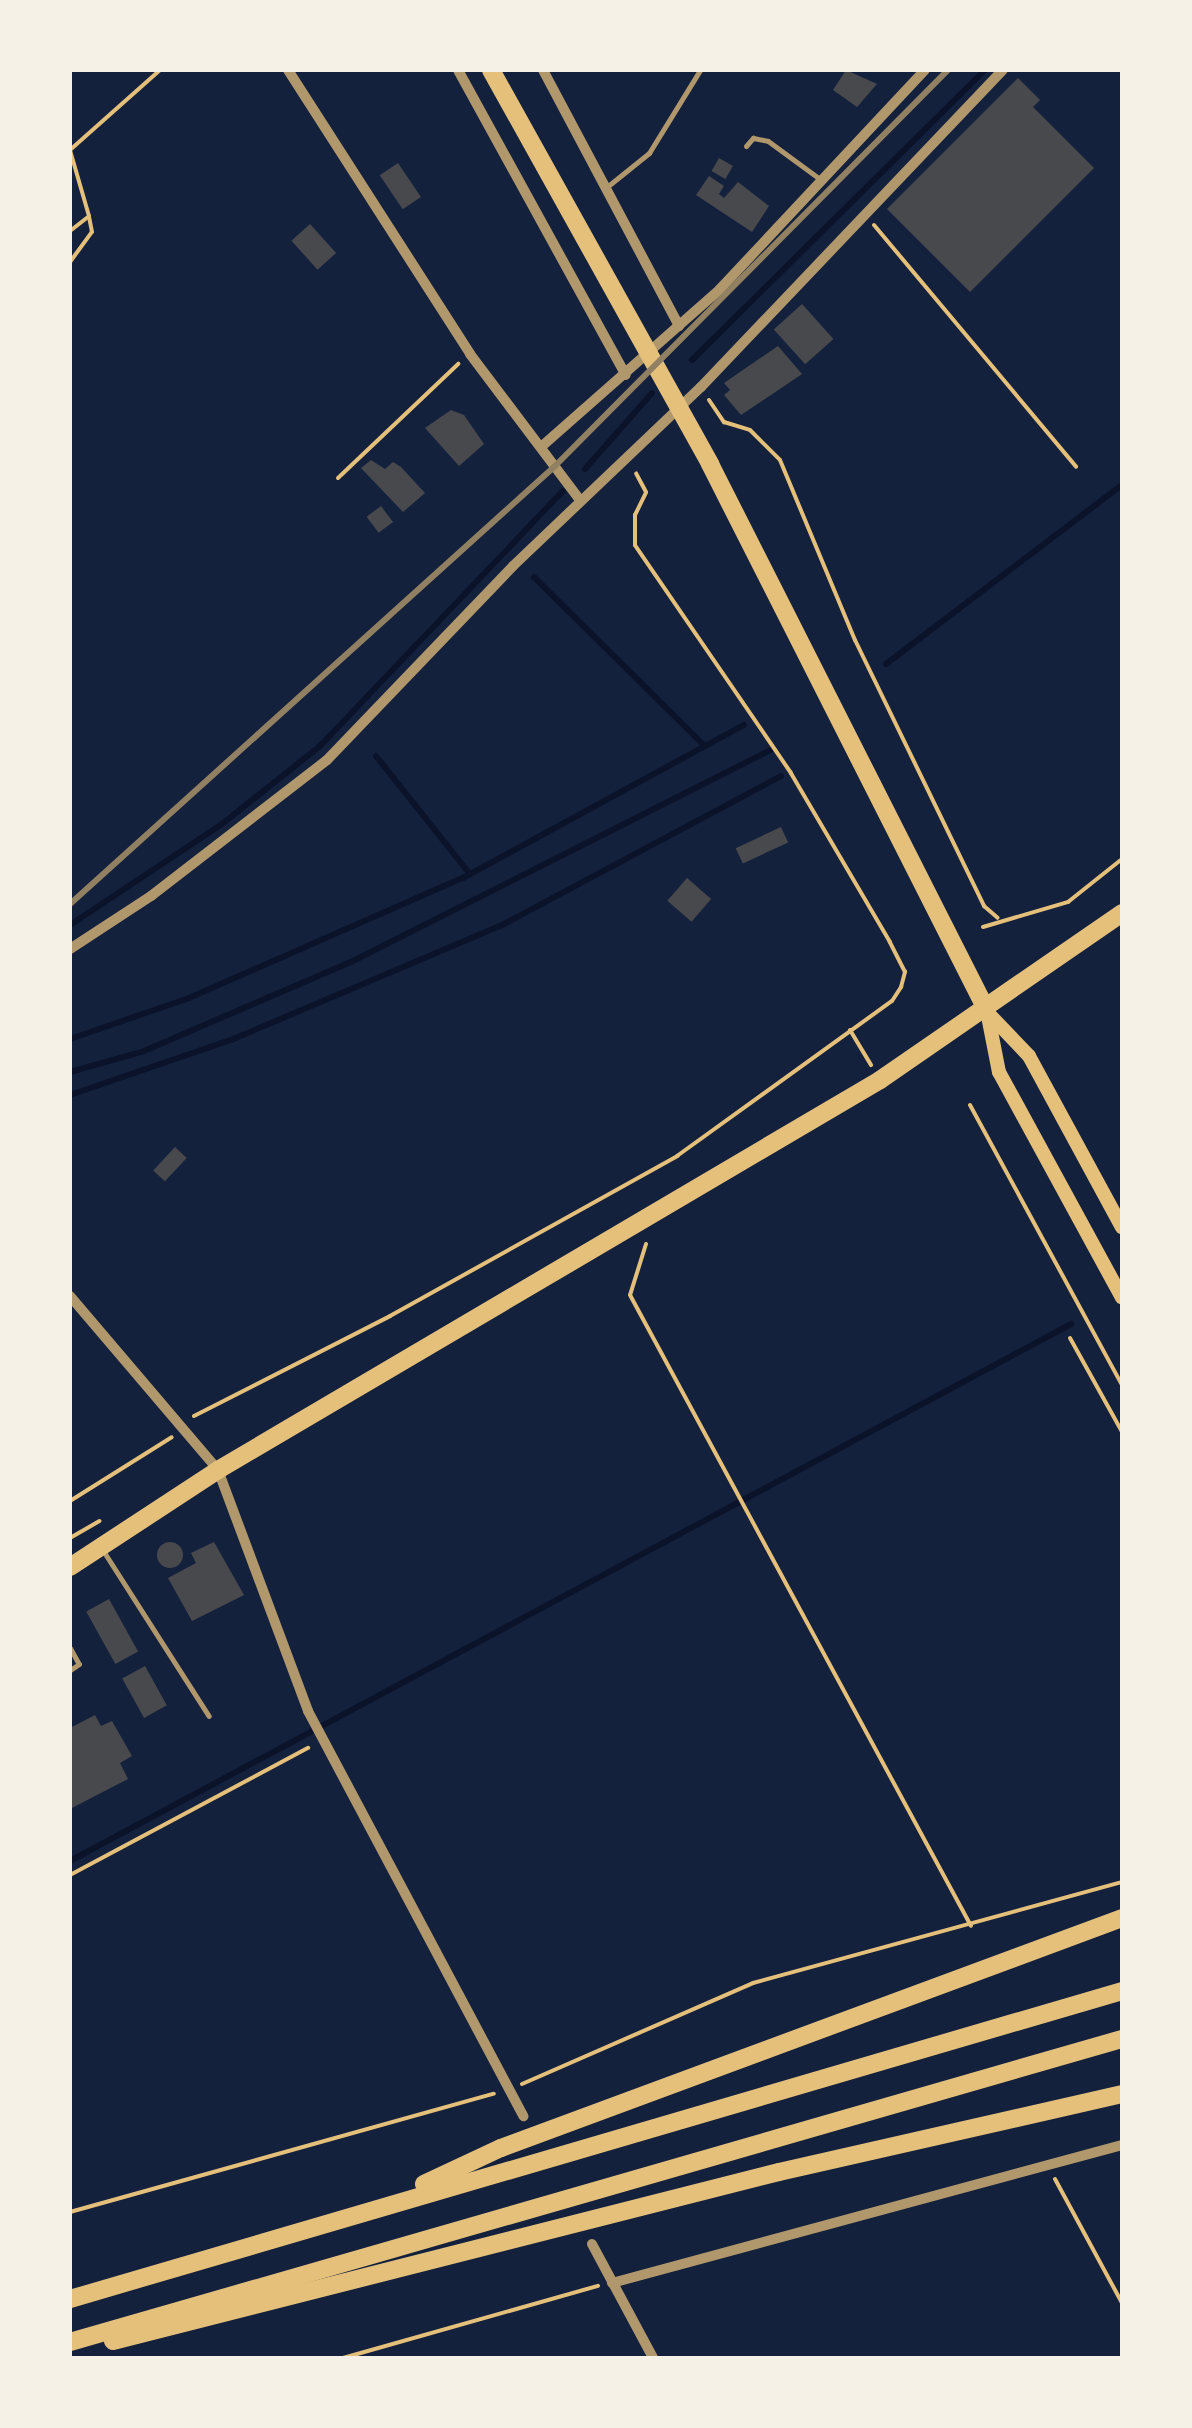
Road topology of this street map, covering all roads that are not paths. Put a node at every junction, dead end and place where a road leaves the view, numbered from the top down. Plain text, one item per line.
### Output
1 (288, 70) edge
2 (306, 70) edge
3 (458, 70) edge
4 (491, 70) edge
5 (543, 70) edge
6 (700, 70) edge
7 (925, 70) edge
8 (1002, 70) edge
9 (296, 81) junction
10 (746, 146) dead end
11 (824, 184) junction
12 (605, 188) junction
13 (679, 326) junction
14 (626, 376) junction
15 (541, 447) junction
16 (580, 500) junction
17 (1122, 913) edge
18 (70, 948) edge
19 (987, 1012) junction
20 (1122, 1227) edge
21 (70, 1297) edge
22 (1122, 1298) edge
23 (218, 1470) junction
24 (101, 1546) junction
25 (70, 1567) edge
26 (70, 1648) edge
27 (70, 1670) edge
28 (209, 1716) dead end
29 (1122, 1918) edge
30 (1122, 1990) edge
31 (1122, 2039) edge
32 (1122, 2094) edge
33 (523, 2116) dead end
34 (1122, 2145) edge
35 (370, 2209) junction
36 (592, 2244) dead end
37 (612, 2282) junction
38 (70, 2298) edge
39 (70, 2342) edge
40 (70, 2350) edge
41 (653, 2358) edge

1 - 9 street
2 - 9 street
3 - 14 street
4 - 19 highway
5 - 12 street
6 - 12 lane
7 - 11 street
8 - 16 street
9 - 15 street
10 - 11 lane
11 - 13 street
12 - 13 street
13 - 14 street
14 - 15 street
15 - 16 street
16 - 18 street
17 - 19 highway
19 - 20 main road
19 - 22 main road
19 - 23 highway
21 - 23 street
23 - 24 highway
23 - 33 street
24 - 25 highway
24 - 28 lane
26 - 27 lane
29 - 35 highway
30 - 35 highway
31 - 39 highway
32 - 40 highway
34 - 37 street
35 - 38 highway
36 - 37 street
37 - 41 street

